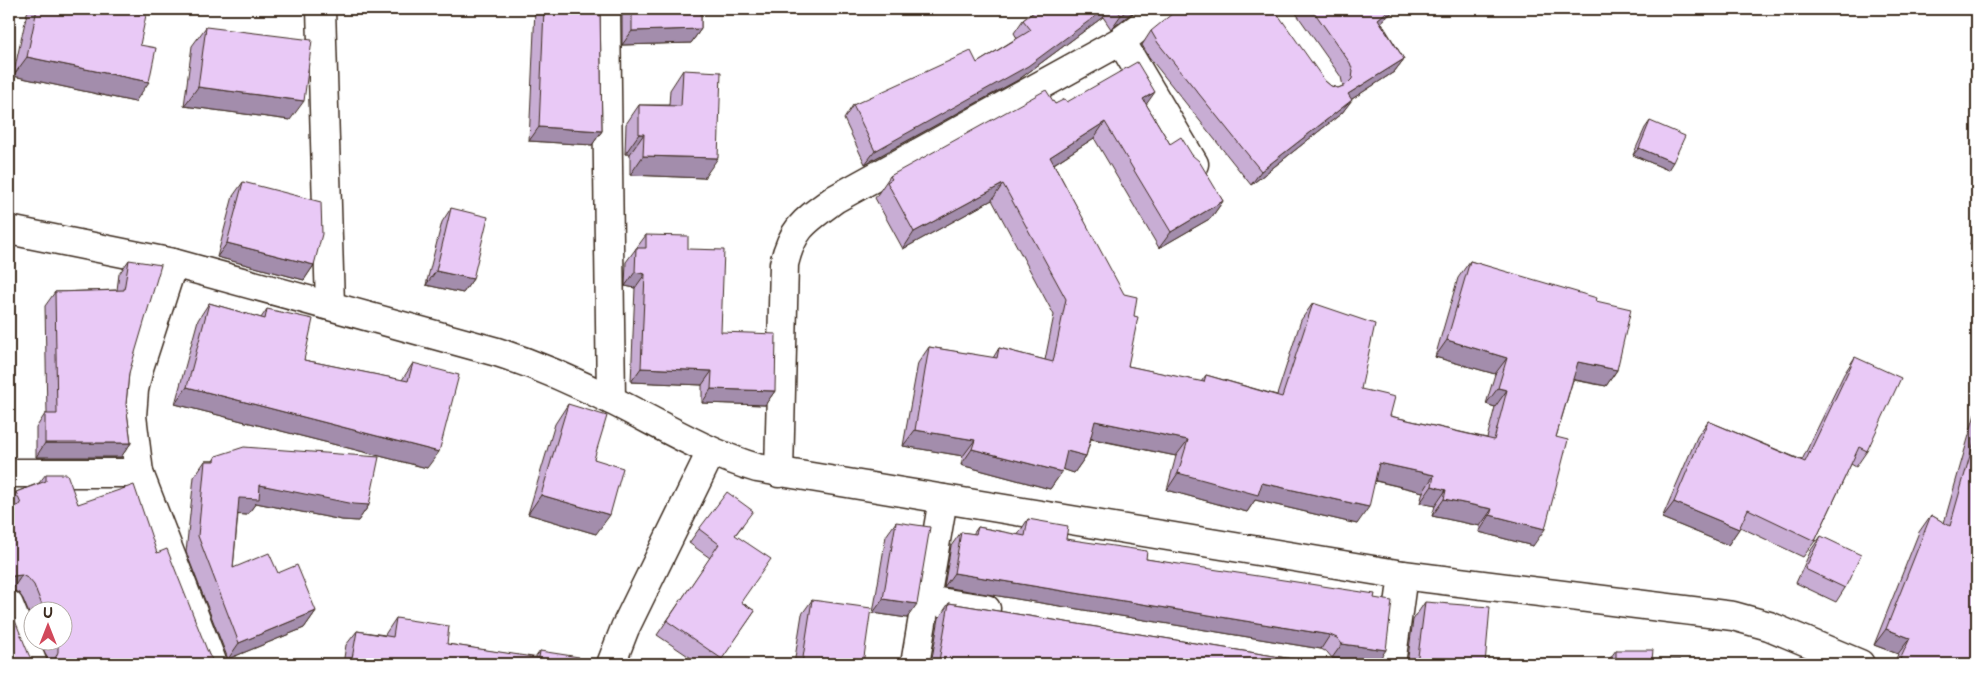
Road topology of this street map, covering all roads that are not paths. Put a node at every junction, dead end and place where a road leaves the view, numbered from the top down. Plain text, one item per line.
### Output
1 (321, 9) edge
2 (606, 9) edge
3 (1163, 9) edge
4 (1121, 41) junction
5 (1194, 164) edge
6 (9, 230) edge
7 (173, 263) junction
8 (330, 305) junction
9 (611, 400) junction
10 (711, 452) junction
11 (139, 472) junction
12 (779, 472) junction
13 (9, 473) edge
14 (943, 499) junction
15 (1403, 575) junction
16 (926, 600) junction
17 (9, 604) edge
18 (1014, 614) edge
19 (33, 664) edge
20 (213, 664) edge
21 (611, 664) edge
22 (915, 664) edge
23 (1391, 664) edge
24 (1860, 664) edge

1 - 8 street
2 - 9 street
3 - 4 street
4 - 5 street
4 - 12 street
6 - 7 street
7 - 8 street
7 - 11 street
8 - 9 street
9 - 10 street
10 - 12 street
10 - 21 street
11 - 13 street
11 - 20 street
12 - 14 street
14 - 15 street
14 - 16 street
15 - 23 street
15 - 24 street
16 - 18 street
16 - 22 street
17 - 19 street

